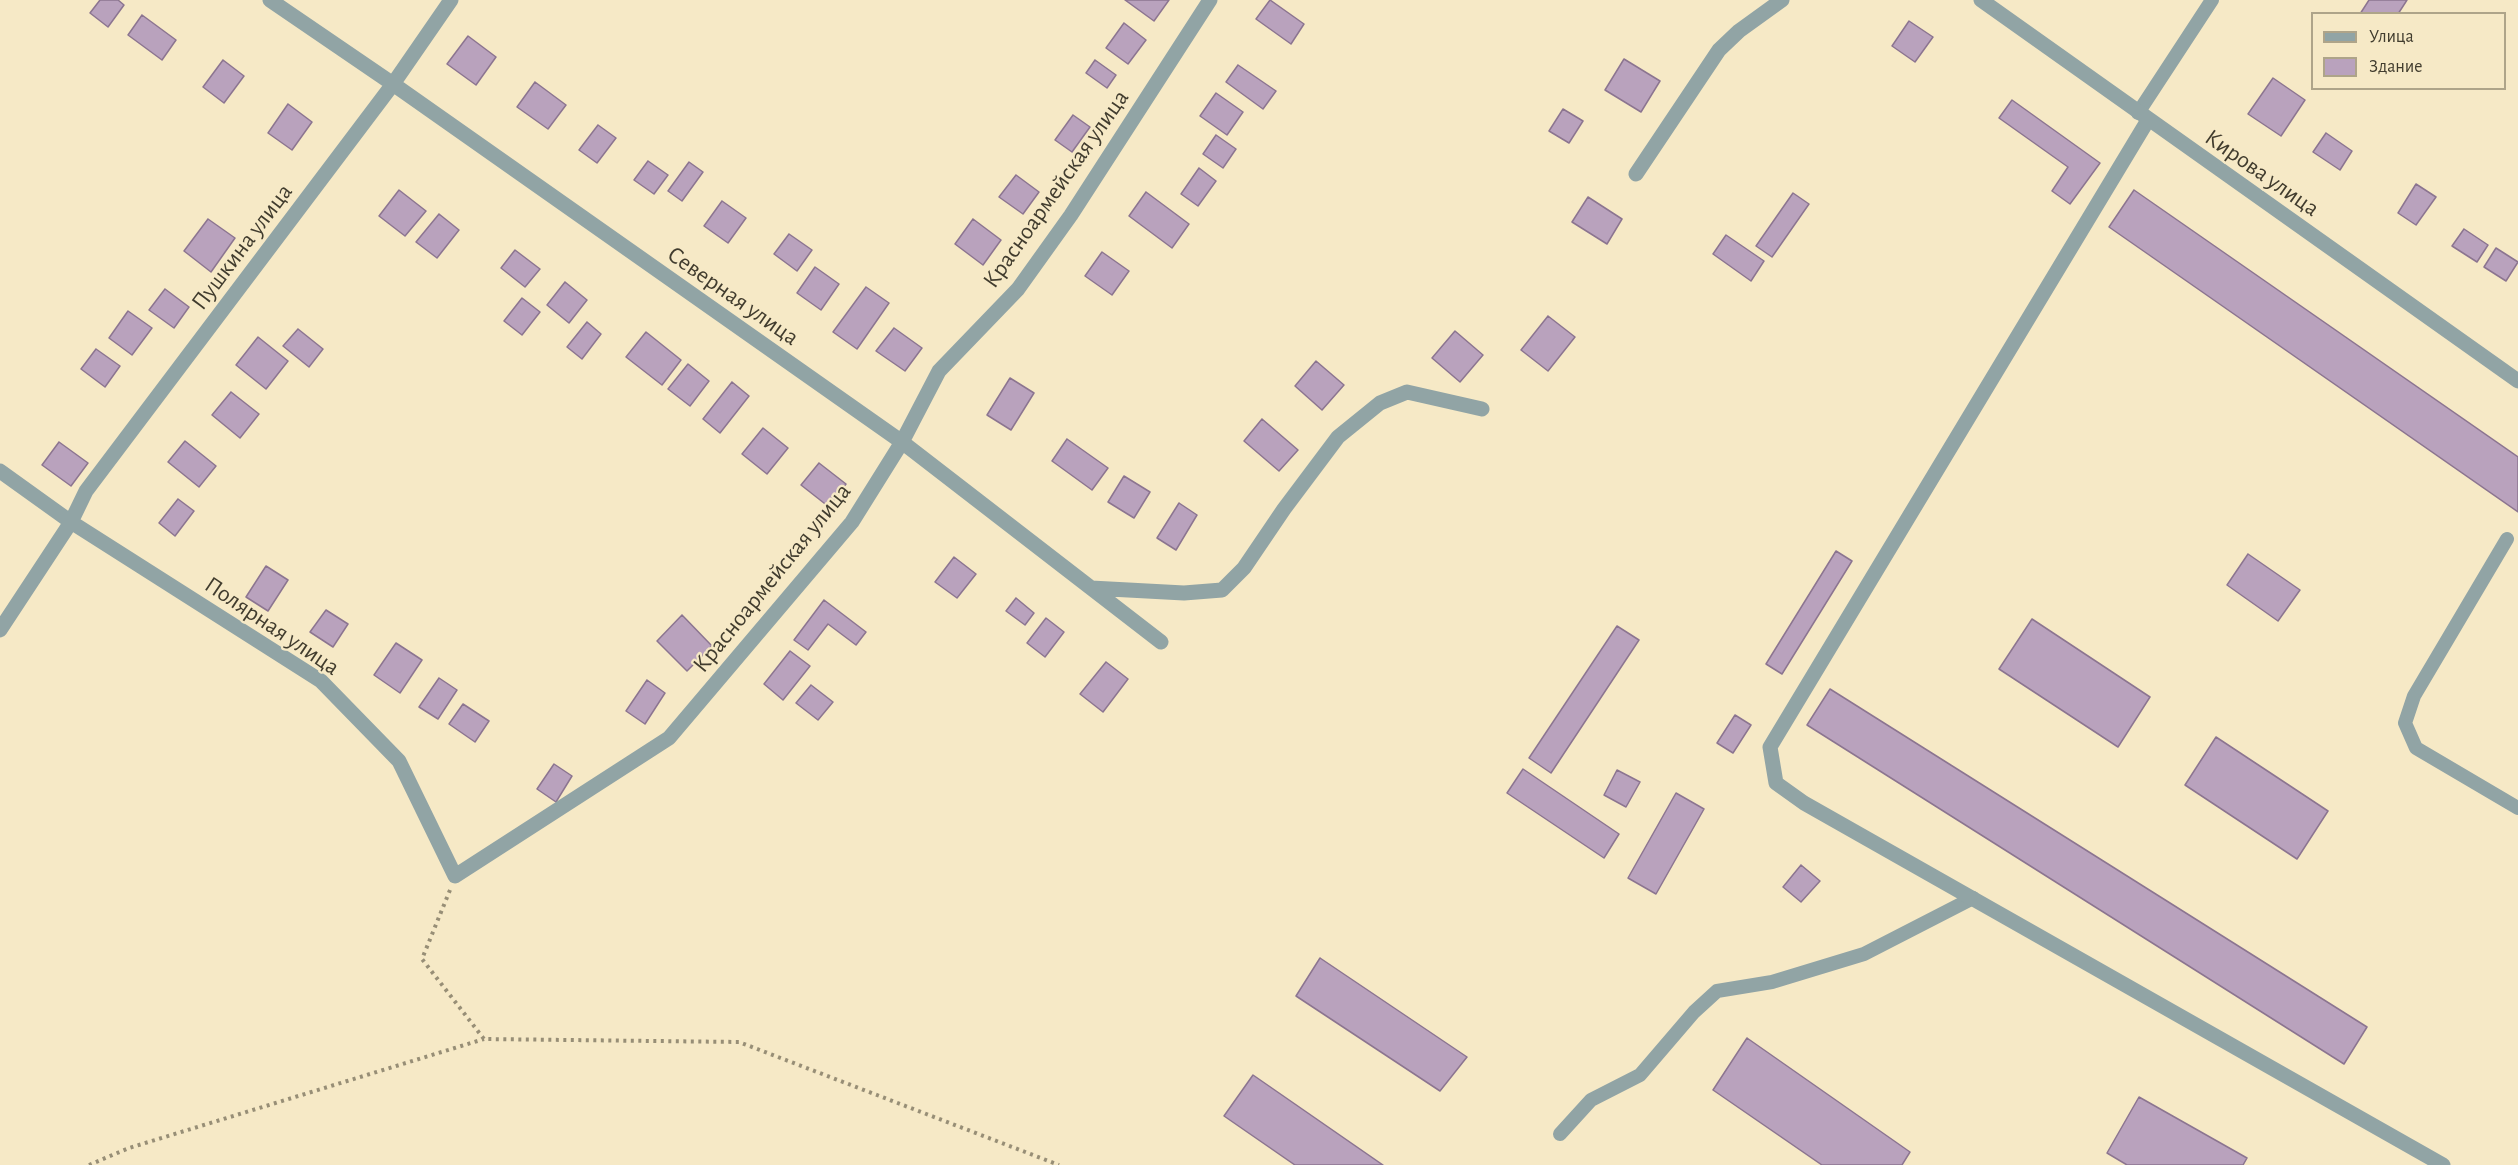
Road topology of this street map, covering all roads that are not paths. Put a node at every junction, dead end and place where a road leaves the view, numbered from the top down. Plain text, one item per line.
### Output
1 (270, 0) edge
2 (451, 0) edge
3 (1210, 0) edge
4 (1782, 0) edge
5 (1982, 0) edge
6 (2212, 0) edge
7 (393, 84) junction
8 (2143, 116) junction
9 (1636, 174) dead end
10 (2518, 381) edge
11 (1482, 409) dead end
12 (902, 441) junction
13 (0, 471) edge
14 (71, 522) junction
15 (2507, 539) dead end
16 (1091, 588) junction
17 (0, 630) edge
18 (1161, 642) dead end
19 (2518, 808) edge
20 (455, 876) joint
21 (1973, 898) junction
22 (1560, 1134) dead end
23 (2443, 1165) edge

1 - 7 street, Северная улица
2 - 7 street, Пушкина улица
3 - 12 street, Красноармейская улица
4 - 9 street
5 - 8 street, Кирова улица
6 - 8 lane
7 - 12 street, Северная улица
7 - 14 street, Пушкина улица
8 - 10 street, Кирова улица
8 - 21 street
11 - 16 street
12 - 16 street, Северная улица
12 - 20 street, Красноармейская улица
13 - 14 street, Полярная улица
14 - 17 street, Пушкина улица
14 - 20 street, Полярная улица
15 - 19 lane
16 - 18 street, Северная улица
21 - 22 lane
21 - 23 street

